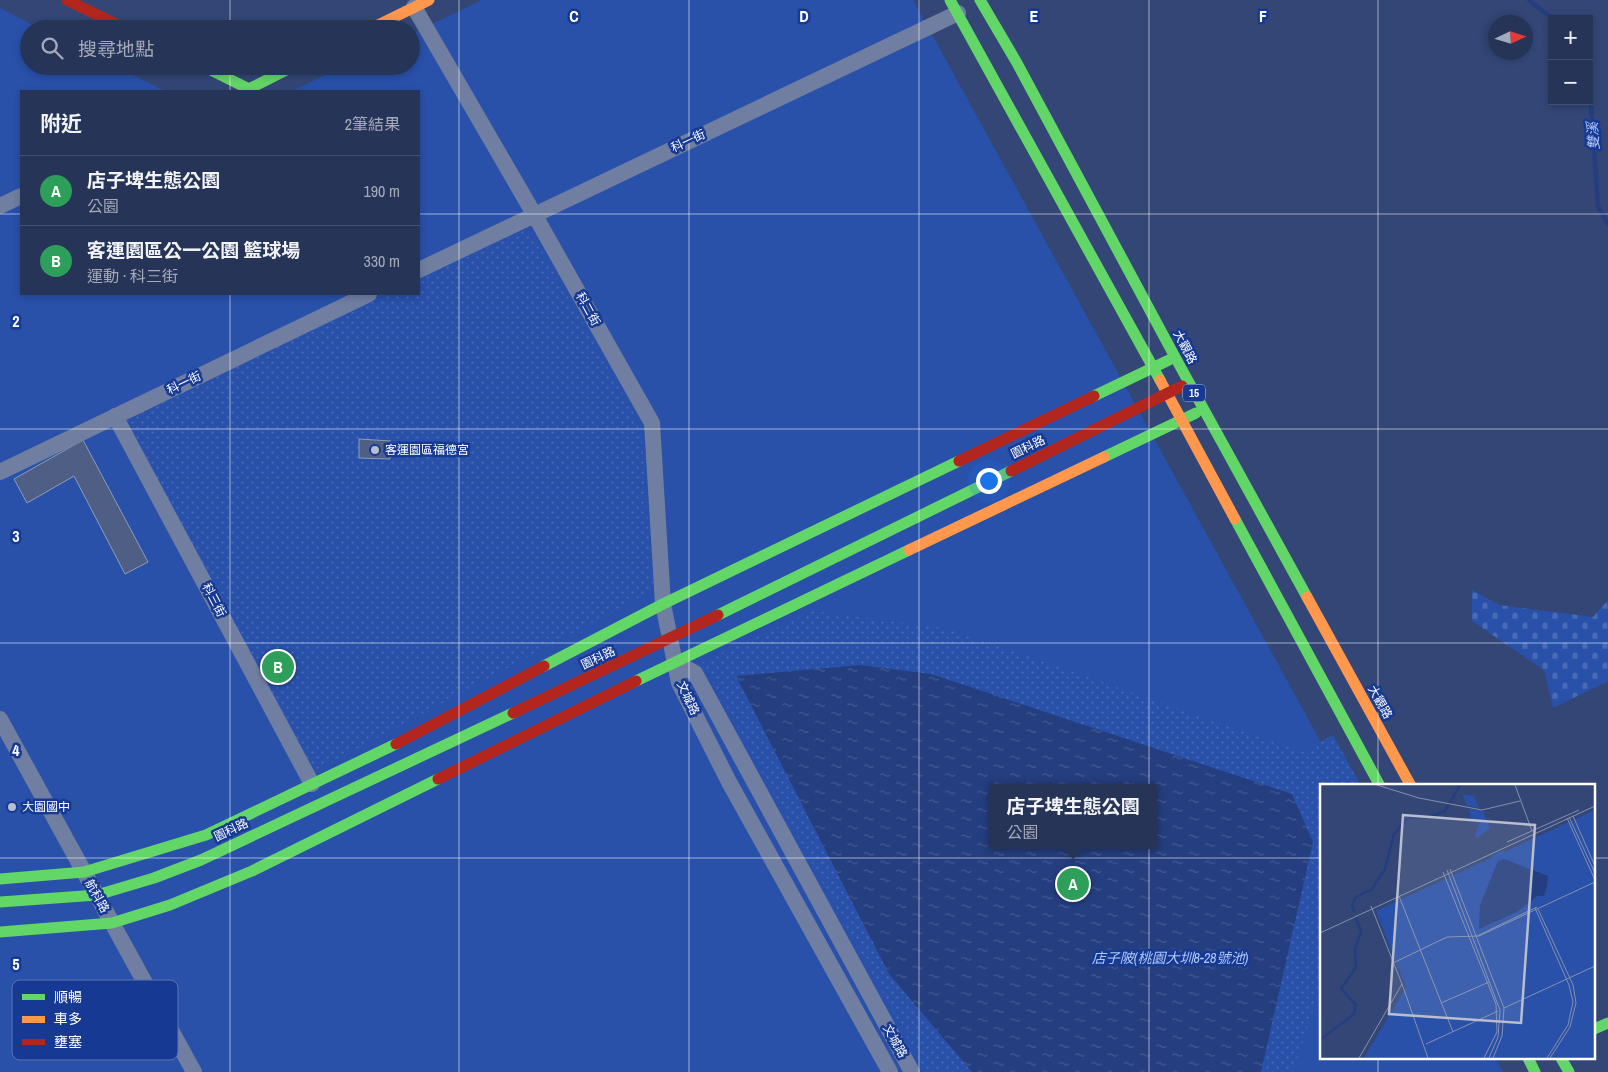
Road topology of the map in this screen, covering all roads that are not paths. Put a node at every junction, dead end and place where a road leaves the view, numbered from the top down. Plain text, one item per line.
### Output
1 (67, 0) edge
2 (980, 0) edge
3 (421, 3) edge
4 (954, 7) edge
5 (108, 20) edge
6 (388, 20) edge
7 (218, 75) edge
8 (276, 75) edge
9 (246, 90) edge
10 (20, 196) edge
11 (0, 206) edge
12 (534, 214) junction
13 (420, 270) edge
14 (367, 295) edge
15 (1175, 357) junction
16 (1153, 368) junction
17 (1188, 382) junction
18 (1167, 394) junction
19 (1203, 410) junction
20 (115, 416) junction
21 (1182, 420) junction
22 (0, 472) edge
23 (663, 604) junction
24 (669, 639) junction
25 (675, 662) junction
26 (0, 719) edge
27 (312, 784) junction
28 (1379, 784) edge
29 (1410, 784) edge
30 (84, 872) junction
31 (0, 879) edge
32 (96, 895) junction
33 (0, 902) edge
34 (112, 923) junction
35 (0, 932) edge
36 (143, 980) edge
37 (1608, 1023) edge
38 (1596, 1028) edge
39 (178, 1043) edge
40 (1531, 1060) edge
41 (1563, 1060) edge
42 (194, 1072) edge
43 (890, 1072) edge
44 (912, 1072) edge
45 (1535, 1072) edge
46 (1569, 1072) edge

1 - 5 street
2 - 15 street, 大觀路 / 15
3 - 6 street
3 - 12 street, 科二街
4 - 12 street, 科一街
4 - 16 street, 15
7 - 9 street
8 - 9 street
10 - 11 street
12 - 13 street, 科一街
12 - 23 street, 科二街
14 - 20 street, 科一街
15 - 16 street
15 - 17 street, 大觀路 / 15
16 - 18 street, 15
16 - 23 street
17 - 18 street, 園科路
17 - 19 street, 大觀路 / 15
18 - 21 street, 15
18 - 24 street, 園科路
19 - 21 street
19 - 29 street, 大觀路 / 15
20 - 22 street, 科一街
20 - 27 street, 科三街
21 - 25 street
21 - 28 street, 15
23 - 24 street, 科二街
23 - 27 street
24 - 25 street, 科二街
24 - 32 street, 園科路
25 - 34 street
25 - 43 street, 文城路
25 - 44 street, 文城路
26 - 30 street, 航科路
27 - 30 street
30 - 31 street
30 - 32 street, 航科路
32 - 33 street, 園科路
32 - 34 street, 航科路
34 - 35 street
34 - 36 street, 航科路
37 - 38 street
39 - 42 street, 航科路
40 - 45 street
41 - 46 street

